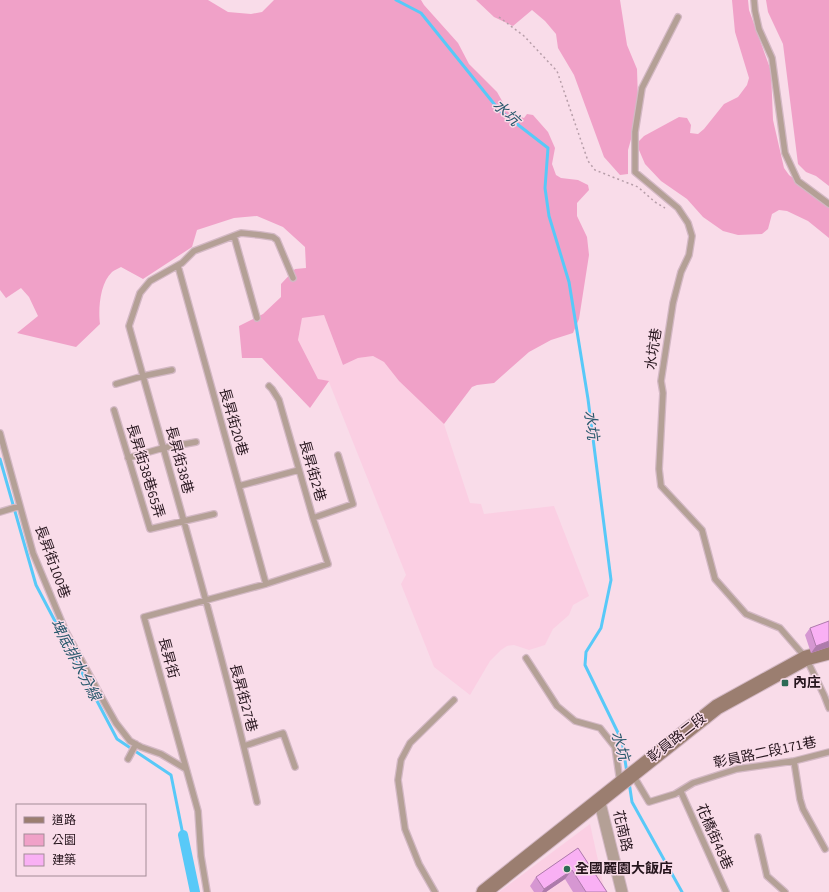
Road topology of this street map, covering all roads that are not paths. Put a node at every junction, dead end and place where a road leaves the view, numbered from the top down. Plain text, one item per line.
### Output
1 (754, 0) edge
2 (678, 17) dead end
3 (829, 204) edge
4 (234, 236) junction
5 (178, 266) junction
6 (292, 278) dead end
7 (257, 318) dead end
8 (172, 370) dead end
9 (143, 376) junction
10 (116, 384) dead end
11 (268, 386) dead end
12 (114, 410) dead end
13 (0, 433) edge
14 (196, 442) dead end
15 (163, 448) junction
16 (338, 455) dead end
17 (128, 458) junction
18 (299, 470) junction
19 (239, 486) junction
20 (20, 506) junction
21 (2, 511) edge
22 (214, 514) dead end
23 (313, 518) junction
24 (183, 521) junction
25 (328, 564) joint
26 (266, 584) junction
27 (205, 601) junction
28 (829, 652) edge
29 (526, 658) dead end
30 (806, 658) junction
31 (454, 700) dead end
32 (829, 708) edge
33 (136, 744) junction
34 (244, 746) junction
35 (829, 752) edge
36 (128, 759) dead end
37 (794, 761) junction
38 (295, 767) dead end
39 (186, 769) junction
40 (626, 778) junction
41 (681, 792) junction
42 (600, 800) junction
43 (257, 802) dead end
44 (758, 836) dead end
45 (825, 849) dead end
46 (207, 892) edge
47 (435, 892) edge
48 (484, 892) edge
49 (622, 892) edge
50 (726, 892) edge
51 (785, 892) edge

1 - 3 lane
2 - 30 lane, 水坑巷
4 - 5 lane
4 - 6 lane
4 - 7 lane
5 - 9 lane, 長昇街38巷
5 - 19 lane, 長昇街20巷
8 - 9 lane
9 - 10 lane
9 - 15 lane, 長昇街38巷
11 - 18 lane, 長昇街2巷
12 - 17 lane, 長昇街38巷65弄
13 - 20 lane, 長昇街100巷
14 - 15 lane
15 - 17 lane
15 - 24 lane, 長昇街38巷
16 - 23 lane
17 - 24 lane, 長昇街38巷65弄
18 - 19 lane
18 - 23 lane, 長昇街2巷
19 - 26 lane, 長昇街20巷
20 - 21 lane
20 - 33 lane, 長昇街100巷
22 - 24 lane
23 - 25 lane, 長昇街2巷
24 - 27 lane, 長昇街38巷
25 - 26 lane, 長昇街
26 - 27 lane, 長昇街
27 - 34 lane, 長昇街27巷
27 - 39 lane, 長昇街
28 - 30 main road, 彰員路二段
29 - 40 lane
30 - 32 lane, 水坑巷
30 - 40 main road, 彰員路二段
31 - 47 lane
33 - 36 lane
33 - 39 lane, 長昇街100巷
34 - 38 lane
34 - 43 lane, 長昇街27巷
35 - 37 lane, 彰員路二段171巷
37 - 41 lane, 彰員路二段171巷
37 - 45 lane
39 - 46 lane, 長昇街
40 - 41 lane, 彰員路二段171巷
40 - 42 main road, 彰員路二段
41 - 50 lane, 花橋街48巷
42 - 48 main road, 彰員路二段
42 - 49 street, 花南路
44 - 51 lane

